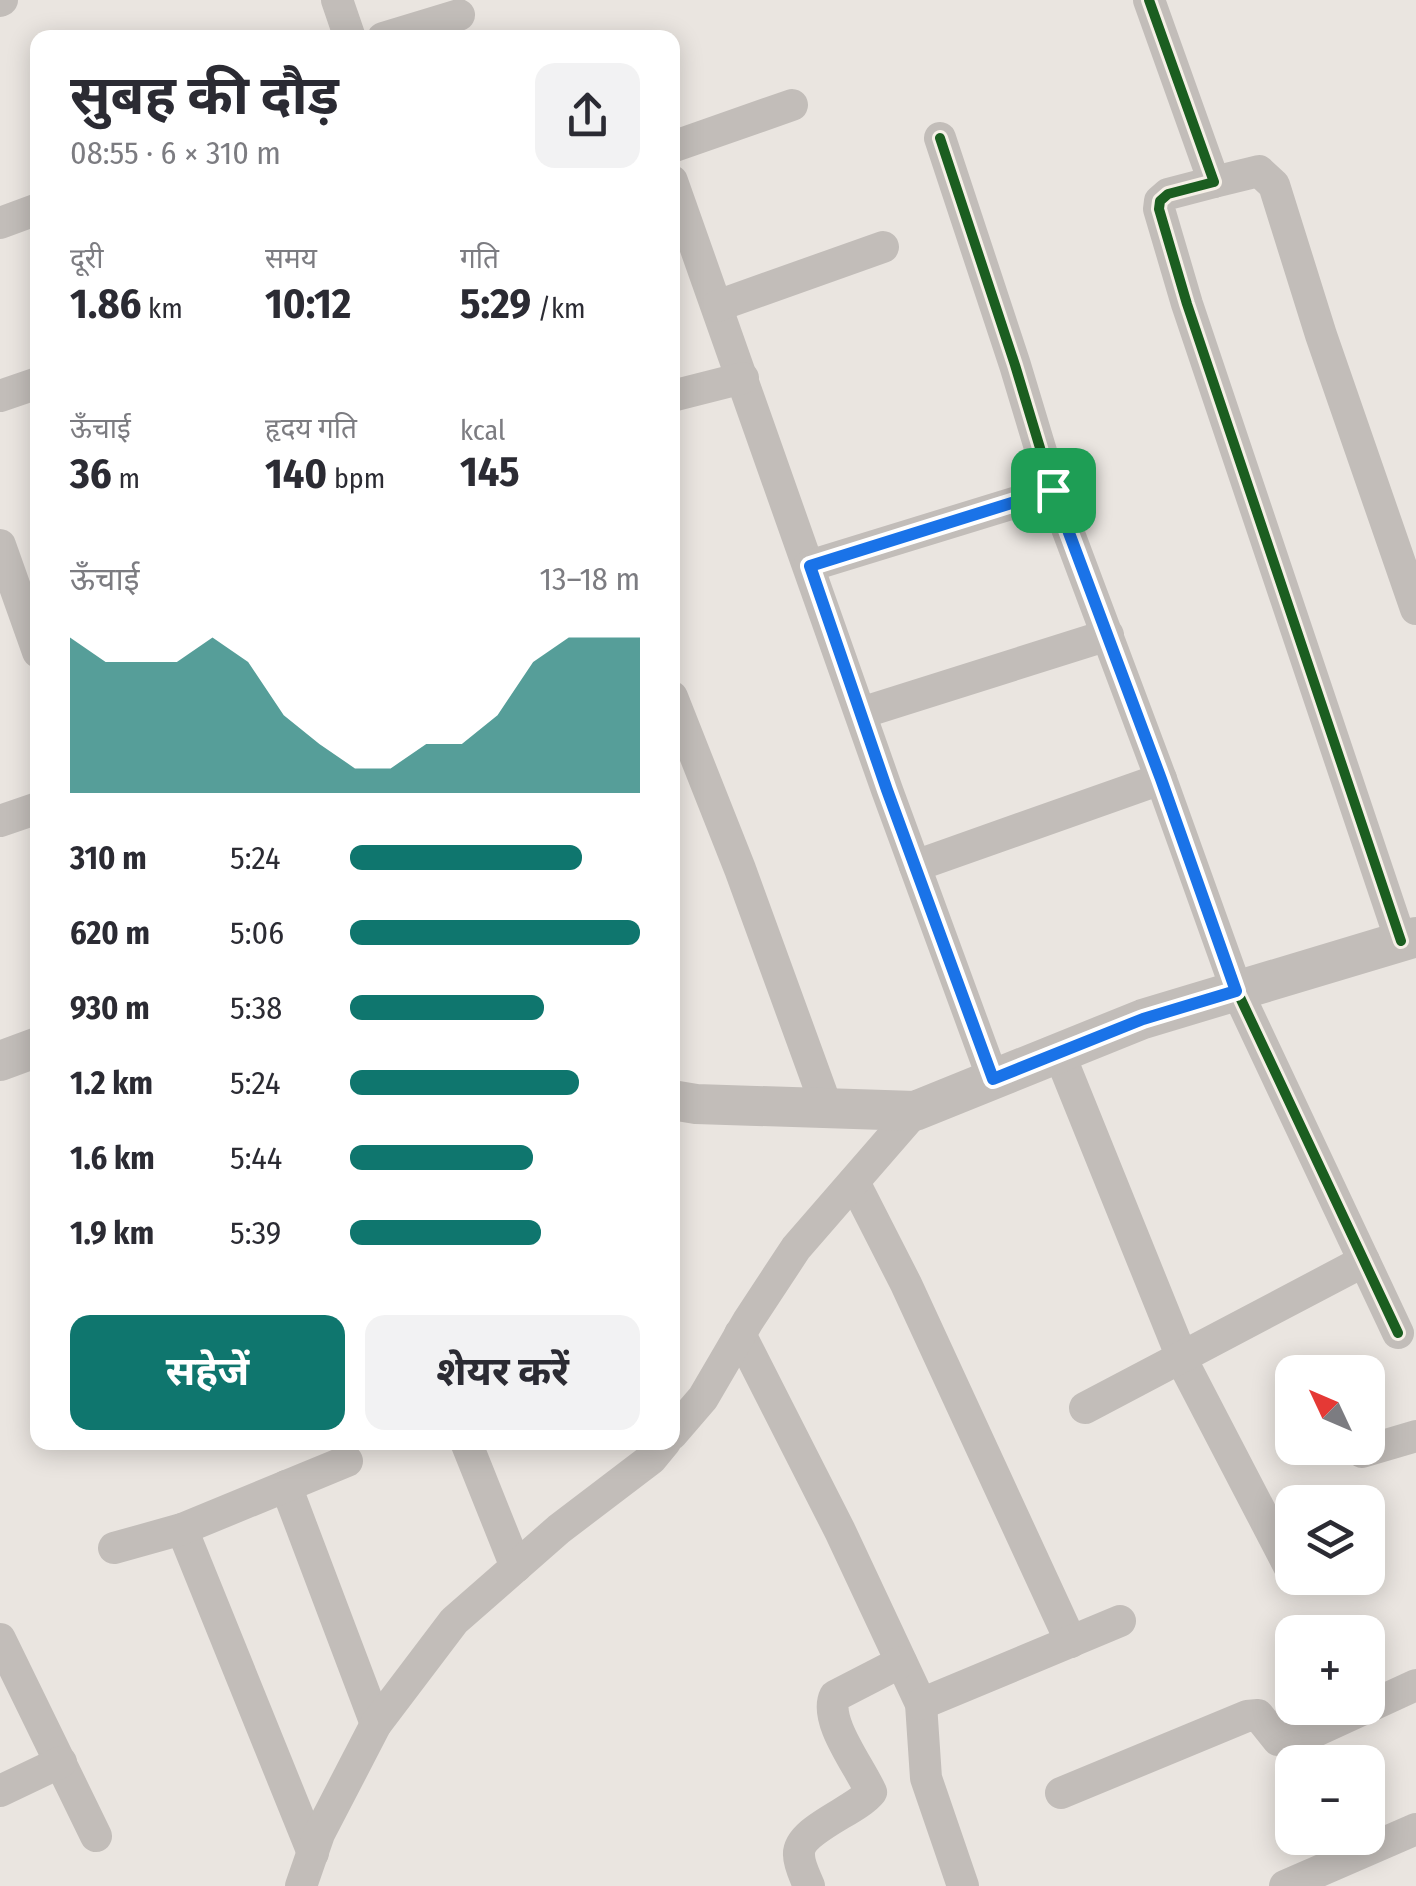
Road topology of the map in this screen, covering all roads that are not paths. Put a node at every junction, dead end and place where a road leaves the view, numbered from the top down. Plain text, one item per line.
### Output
1 (337, 0) edge
2 (1159, 3) edge
3 (459, 15) dead end
4 (347, 30) edge
5 (409, 30) edge
6 (792, 105) dead end
7 (940, 138) dead end
8 (680, 145) edge
9 (1214, 182) junction
10 (680, 203) edge
11 (30, 212) edge
12 (0, 223) edge
13 (883, 247) dead end
14 (717, 306) junction
15 (743, 378) junction
16 (30, 385) edge
17 (680, 394) edge
18 (0, 396) edge
19 (1053, 490) junction
20 (0, 545) edge
21 (810, 566) junction
22 (1416, 609) edge
23 (30, 628) edge
24 (1108, 635) junction
25 (860, 713) junction
26 (680, 717) edge
27 (1161, 779) junction
28 (30, 811) edge
29 (0, 821) edge
30 (915, 866) junction
31 (1408, 939) edge
32 (1236, 991) junction
33 (30, 1051) edge
34 (1059, 1052) junction
35 (0, 1061) edge
36 (993, 1079) junction
37 (680, 1101) edge
38 (827, 1108) junction
39 (914, 1110) junction
40 (854, 1182) junction
41 (1364, 1261) junction
42 (740, 1334) junction
43 (1398, 1334) dead end
44 (1182, 1358) junction
45 (1085, 1408) dead end
46 (680, 1425) edge
47 (1416, 1436) edge
48 (1385, 1445) edge
49 (469, 1450) edge
50 (650, 1450) edge
51 (348, 1461) dead end
52 (286, 1486) junction
53 (182, 1529) junction
54 (1275, 1539) edge
55 (114, 1548) dead end
56 (516, 1567) junction
57 (1120, 1621) dead end
58 (0, 1639) edge
59 (1071, 1642) junction
60 (902, 1662) junction
61 (1416, 1686) edge
62 (921, 1704) junction
63 (376, 1724) junction
64 (61, 1762) junction
65 (0, 1791) edge
66 (1060, 1794) dead end
67 (1416, 1829) edge
68 (96, 1836) dead end
69 (312, 1853) junction
70 (301, 1886) edge
71 (810, 1886) edge
72 (964, 1886) edge
73 (1285, 1886) edge

1 - 4 street
2 - 9 street
3 - 5 street
6 - 8 street
7 - 19 street
9 - 22 street
9 - 31 street
10 - 14 street
11 - 12 street
13 - 14 street
14 - 15 street
15 - 17 street
15 - 21 street
16 - 18 street
19 - 21 street
19 - 24 street
20 - 23 street
21 - 25 street
24 - 25 street
24 - 27 street
25 - 30 street
26 - 38 street
27 - 30 street
27 - 32 street
28 - 29 street
30 - 36 street
31 - 32 street
32 - 34 street
32 - 41 street
33 - 35 street
34 - 36 street
34 - 44 street
36 - 39 street
37 - 38 street
38 - 39 street
39 - 40 street
40 - 42 street
40 - 59 street
41 - 43 street
41 - 44 street
42 - 46 street
42 - 60 street
44 - 45 street
44 - 54 street
47 - 48 street
49 - 56 street
50 - 56 street
51 - 52 street
52 - 53 street
52 - 63 street
53 - 55 street
53 - 69 street
56 - 63 street
57 - 59 street
58 - 64 street
59 - 62 street
60 - 62 street
60 - 71 street
61 - 66 street
62 - 72 street
63 - 69 street
64 - 65 street
64 - 68 street
67 - 73 street
69 - 70 street

